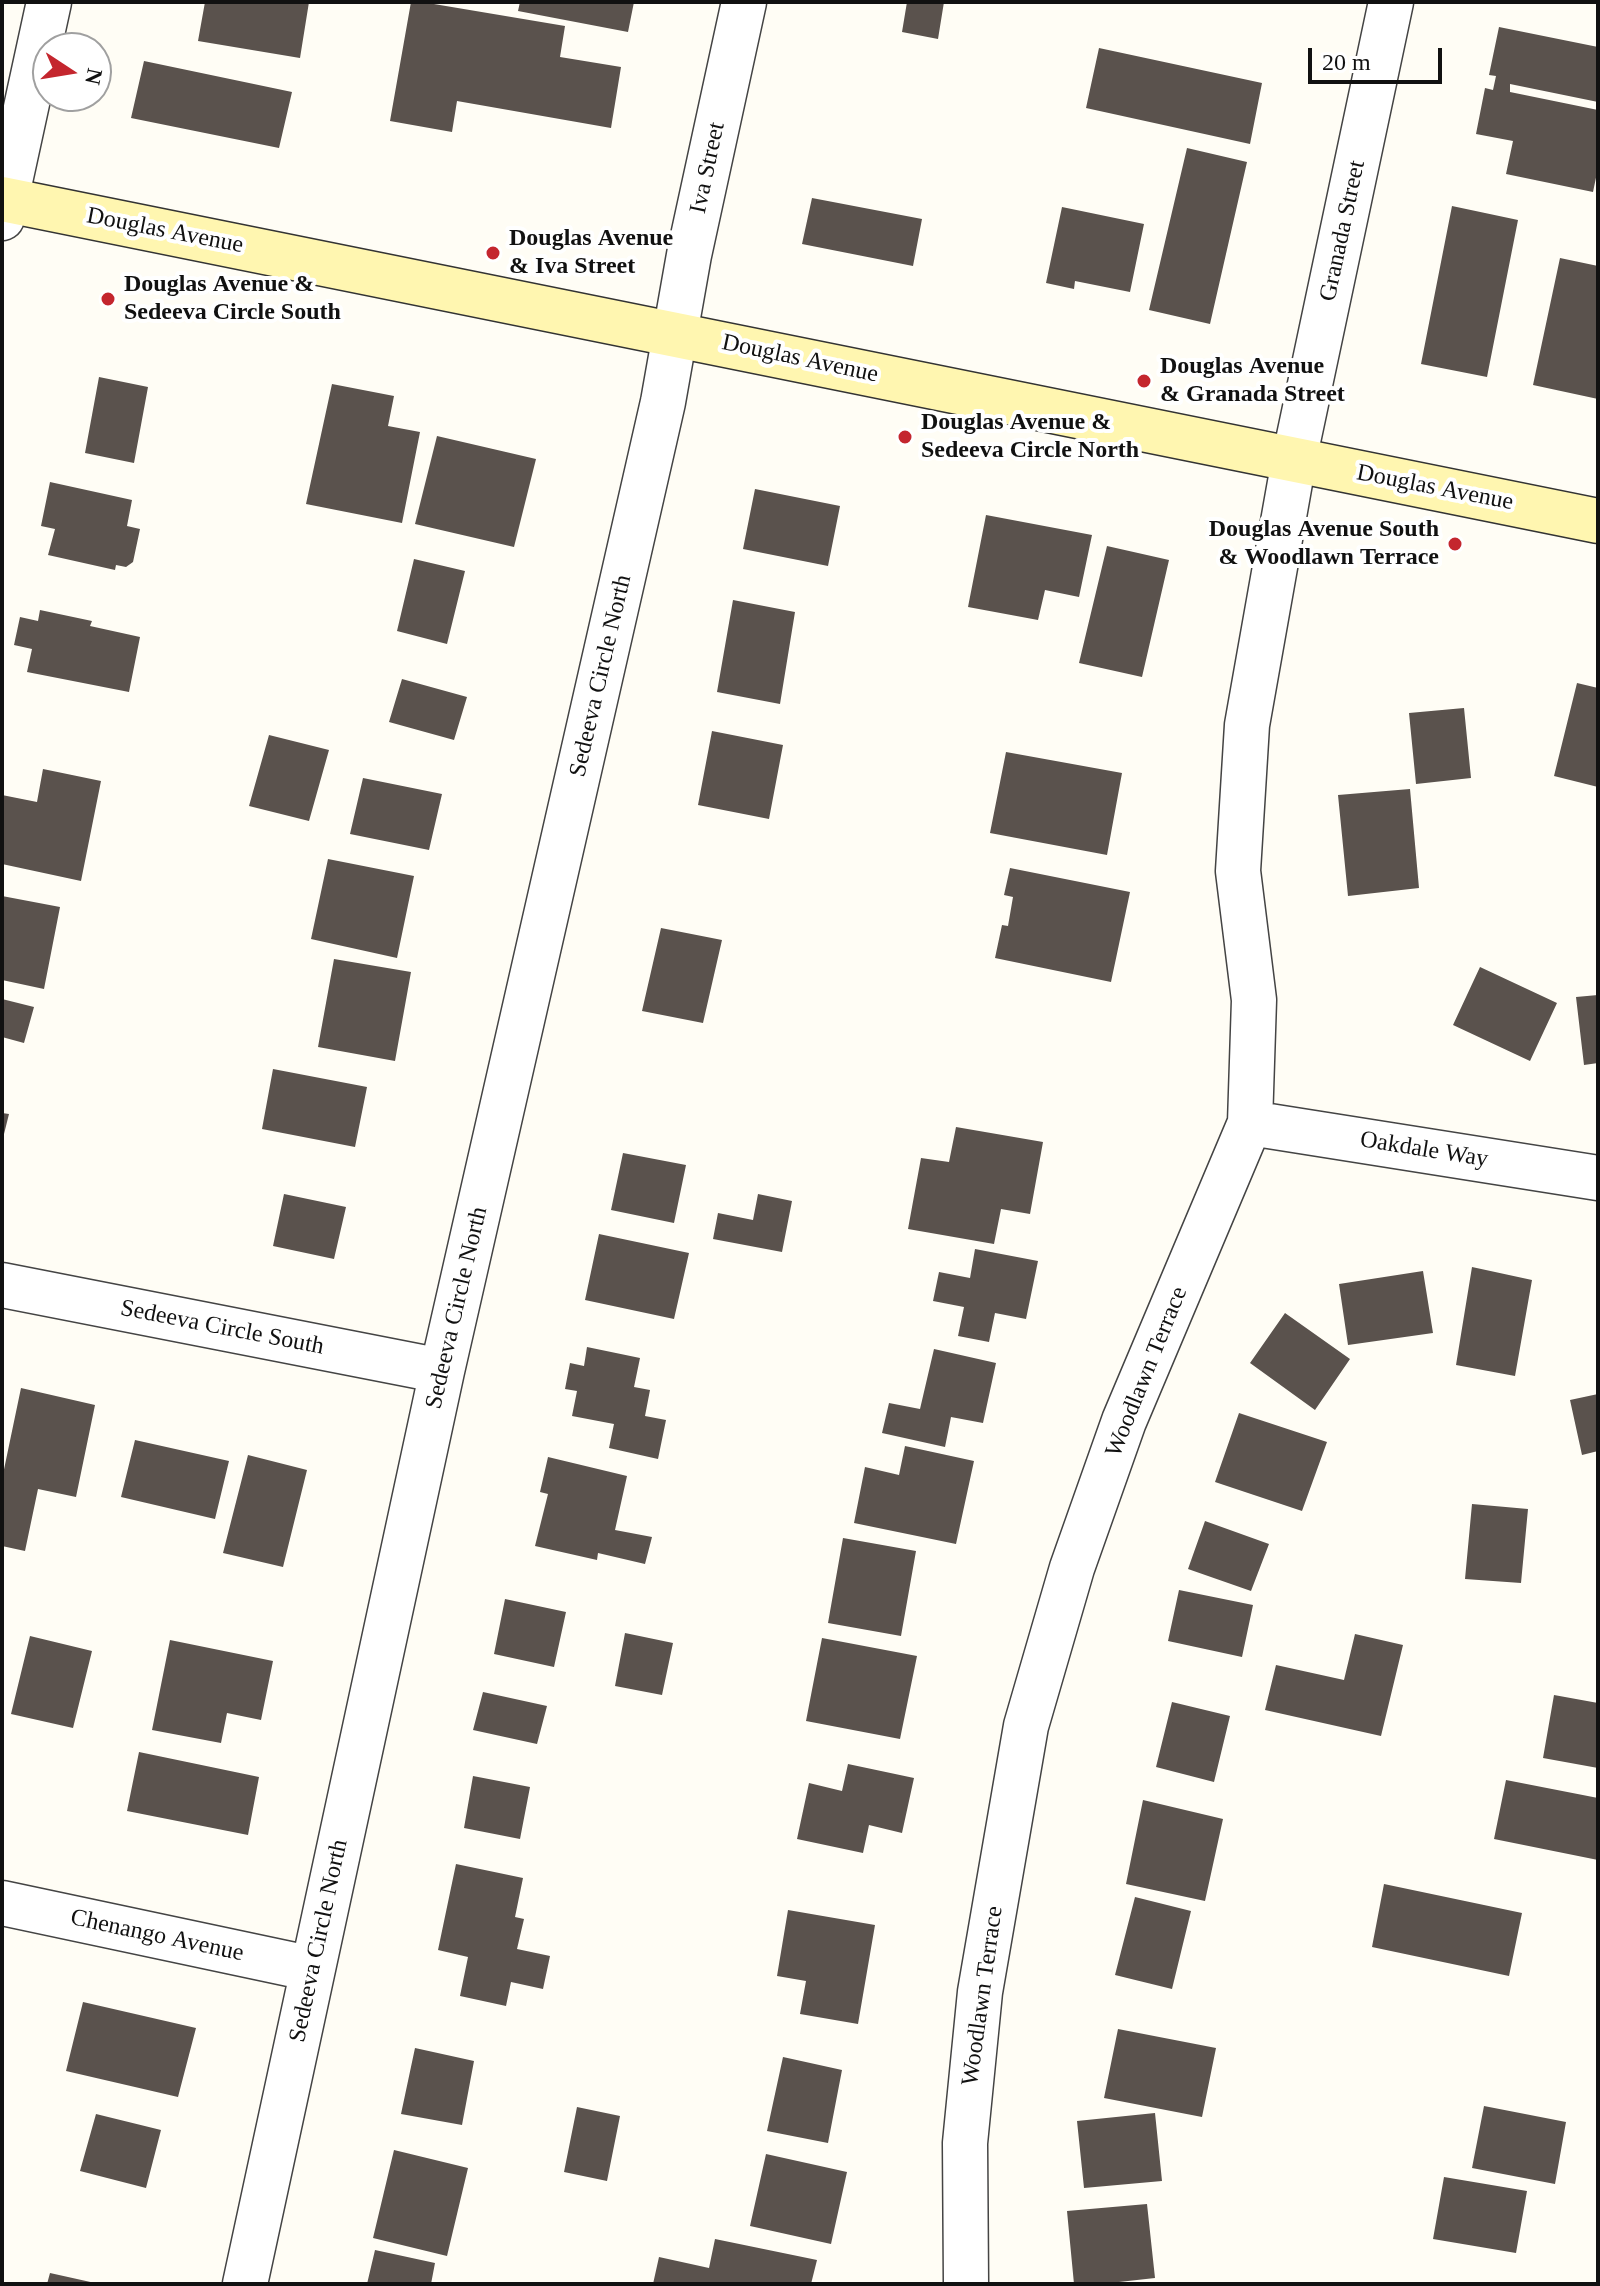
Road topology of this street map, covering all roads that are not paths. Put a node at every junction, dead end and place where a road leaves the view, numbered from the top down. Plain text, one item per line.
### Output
1 (49, 2) edge
2 (744, 2) edge
3 (1391, 2) edge
4 (3, 205) edge
5 (676, 334) junction
6 (1294, 460) junction
7 (1598, 521) edge
8 (1250, 1123) junction
9 (1598, 1178) edge
10 (2, 1285) edge
11 (442, 1371) junction
12 (2, 1903) edge
13 (313, 1969) junction
14 (245, 2284) edge
15 (966, 2284) edge

1 - 4 street
2 - 5 street, Iva Street
3 - 6 street, Granada Street
4 - 5 street, Douglas Avenue
5 - 6 street, Douglas Avenue
5 - 11 street, Sedeeva Circle North
6 - 7 street, Douglas Avenue
6 - 8 street, Woodlawn Terrace
8 - 9 street, Oakdale Way
8 - 15 street, Woodlawn Terrace
10 - 11 street, Sedeeva Circle South
11 - 13 street, Sedeeva Circle North
12 - 13 street, Chenango Avenue
13 - 14 street, Sedeeva Circle North

